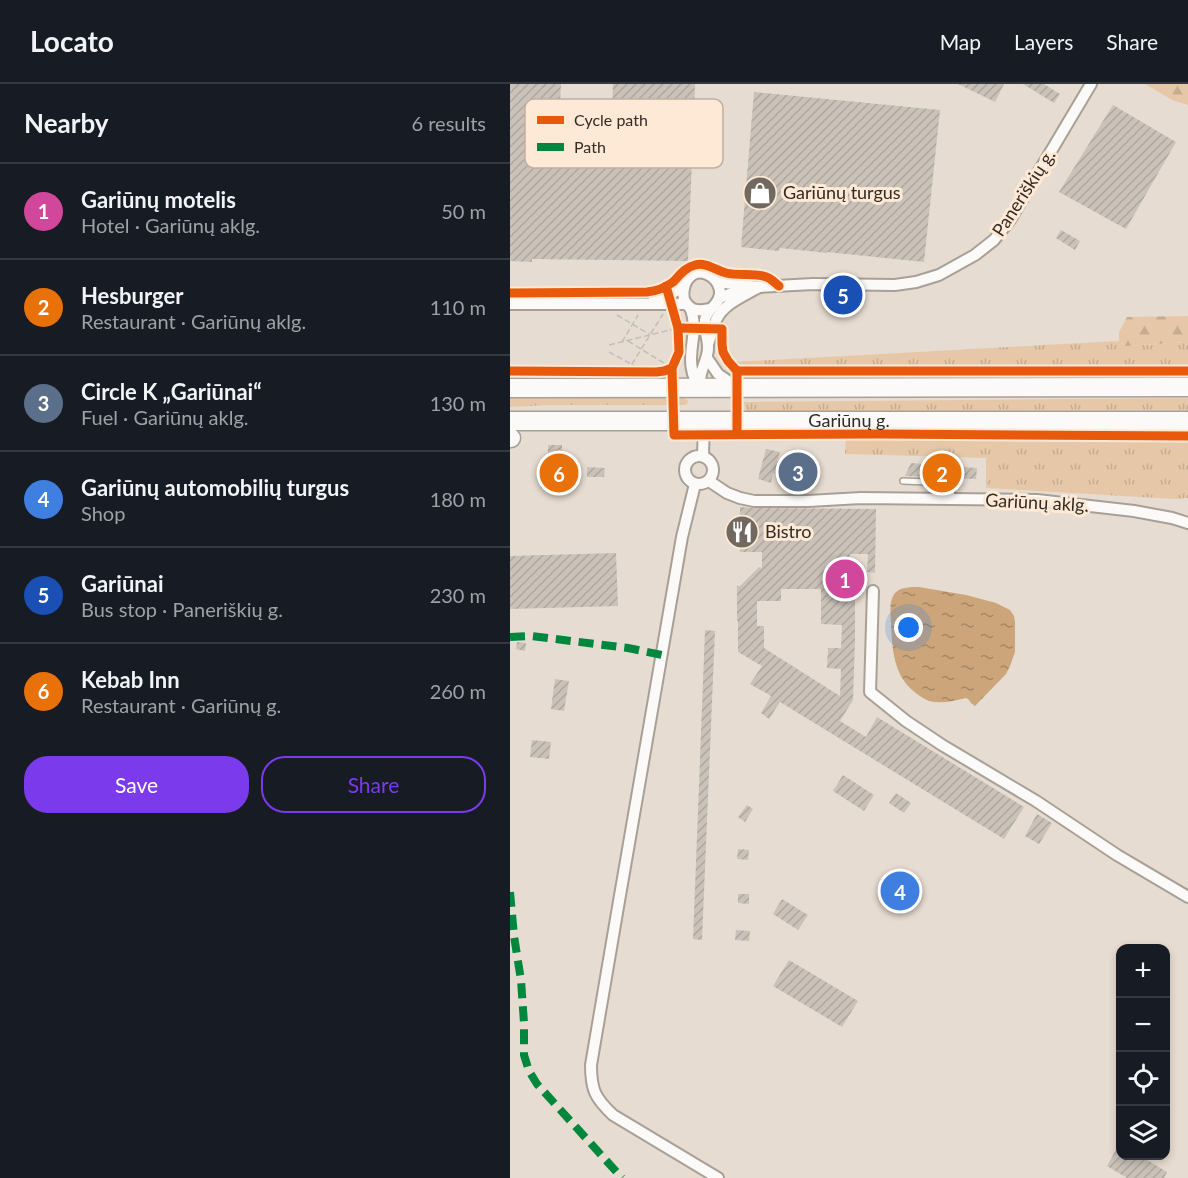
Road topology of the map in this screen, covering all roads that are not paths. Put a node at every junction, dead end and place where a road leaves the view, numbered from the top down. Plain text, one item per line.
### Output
1 (1091, 84) edge
2 (717, 282) junction
3 (759, 287) junction
4 (683, 288) junction
5 (719, 298) junction
6 (510, 304) edge
7 (648, 304) junction
8 (689, 306) junction
9 (709, 309) junction
10 (708, 345) junction
11 (707, 358) junction
12 (737, 387) junction
13 (1188, 387) edge
14 (510, 388) edge
15 (699, 388) junction
16 (704, 421) junction
17 (859, 421) junction
18 (1188, 421) edge
19 (510, 432) edge
20 (842, 435) dead end
21 (703, 456) junction
22 (709, 481) junction
23 (903, 481) dead end
24 (696, 484) junction
25 (951, 500) junction
26 (1188, 524) edge
27 (873, 591) dead end
28 (1188, 897) edge
29 (718, 1178) edge

1 - 3 street, Paneriškių g.
2 - 3 street, Paneriškių g.
2 - 4 street, Paneriškių g.
2 - 5 street
3 - 5 street
3 - 10 street
4 - 7 street
4 - 8 street
5 - 9 street
6 - 7 street
7 - 8 street
8 - 9 street
8 - 15 street
9 - 10 street
10 - 11 street
11 - 12 street
11 - 15 street
12 - 13 highway, Gariūnų g.
12 - 15 highway, Gariūnų g.
14 - 15 highway, Gariūnų g.
15 - 16 highway
16 - 17 highway, Gariūnų g.
16 - 19 highway, Gariūnų g.
16 - 21 street
17 - 18 highway, Gariūnų g.
17 - 20 highway
21 - 22 street
21 - 24 street
22 - 24 street
22 - 25 street, Gariūnų aklg.
23 - 25 lane
24 - 29 street
25 - 26 street, Gariūnų aklg.
27 - 28 street

